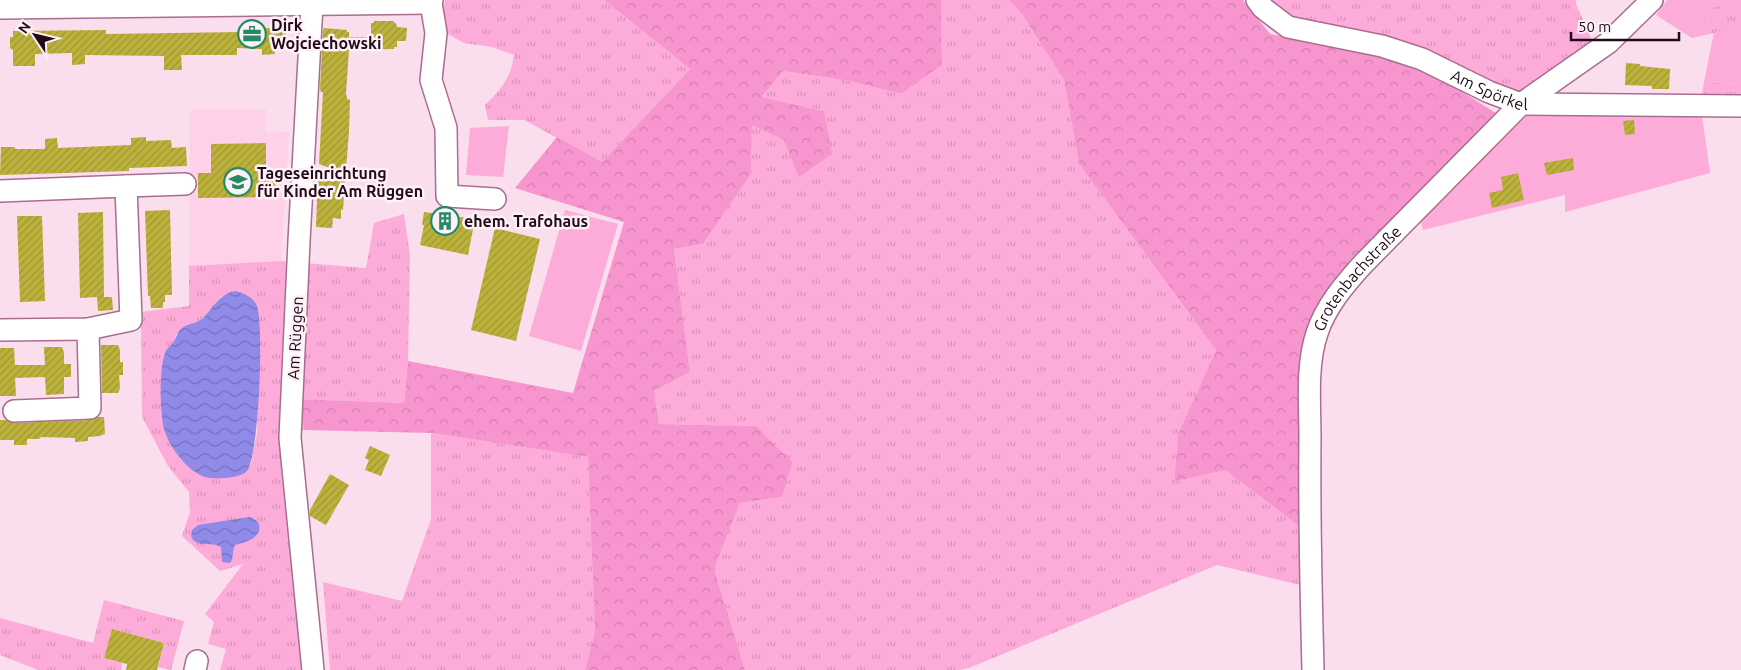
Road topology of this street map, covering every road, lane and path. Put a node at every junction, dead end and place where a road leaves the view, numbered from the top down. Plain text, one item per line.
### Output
1 (1257, 0) edge
2 (1652, 0) edge
3 (432, 2) edge
4 (106, 3) edge
5 (312, 4) junction
6 (0, 8) edge
7 (1521, 104) junction
8 (1741, 106) edge
9 (185, 184) dead end
10 (126, 186) junction
11 (0, 191) edge
12 (494, 200) dead end
13 (88, 329) junction
14 (0, 330) edge
15 (14, 411) dead end
16 (313, 670) edge
17 (1312, 670) edge

1 - 7 street, Am Spörkel
2 - 7 street, Grotenbachstraße
3 - 5 street
3 - 12 street
4 - 5 street
4 - 6 street
5 - 16 street, Am Rüggen
7 - 8 street, Am Spörkel
7 - 17 street, Grotenbachstraße
9 - 10 street
10 - 11 street
10 - 13 street
13 - 14 street
13 - 15 street

